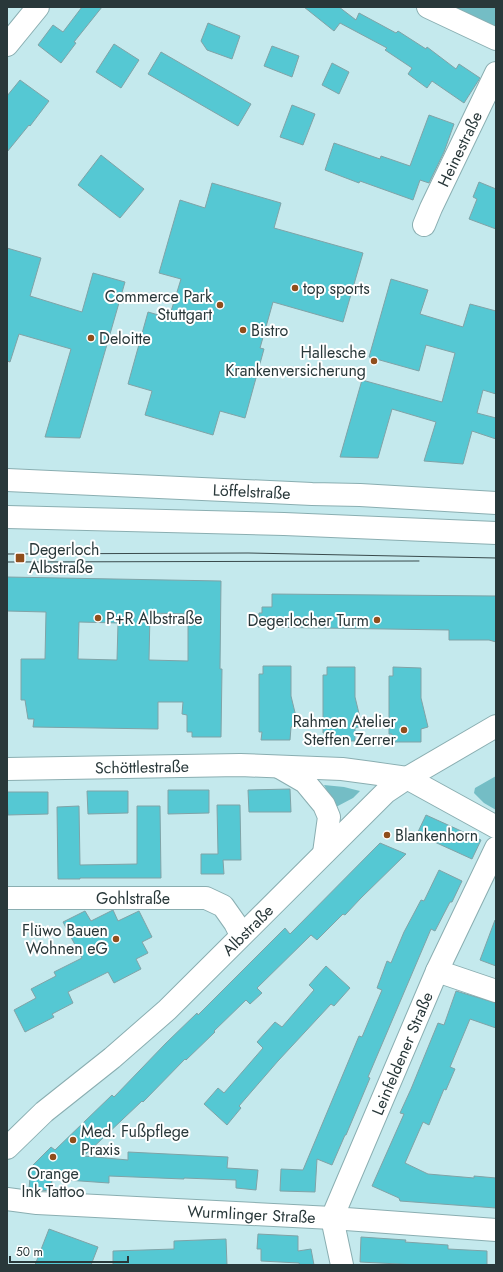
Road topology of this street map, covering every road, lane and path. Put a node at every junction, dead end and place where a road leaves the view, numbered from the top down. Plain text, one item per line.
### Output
1 (38, 7) edge
2 (428, 7) edge
3 (496, 39) edge
4 (7, 45) edge
5 (496, 73) edge
6 (424, 225) dead end
7 (7, 480) edge
8 (496, 503) edge
9 (7, 517) edge
10 (496, 533) edge
11 (496, 726) edge
12 (278, 766) junction
13 (7, 770) edge
14 (407, 778) junction
15 (496, 827) edge
16 (496, 848) edge
17 (324, 853) junction
18 (7, 898) edge
19 (241, 935) junction
20 (437, 971) junction
21 (496, 991) edge
22 (7, 1148) edge
23 (7, 1199) edge
24 (332, 1218) junction
25 (496, 1230) edge
26 (342, 1265) edge

1 - 4 street
2 - 3 street
5 - 6 street, Heinestraße
7 - 8 street, Löffelstraße
9 - 10 street, Löffelstraße
11 - 14 street, Albstraße
12 - 13 street, Schöttlestraße
12 - 14 street, Schöttlestraße
12 - 17 street, Schöttlestraße
14 - 15 street
14 - 17 street, Albstraße
16 - 20 street, Leinfeldener Straße
17 - 19 street, Albstraße
18 - 19 street, Gohlstraße
19 - 22 street, Albstraße
20 - 21 street
20 - 24 street, Leinfeldener Straße
23 - 24 street, Wurmlinger Straße
24 - 25 street, Wurmlinger Straße
24 - 26 street

